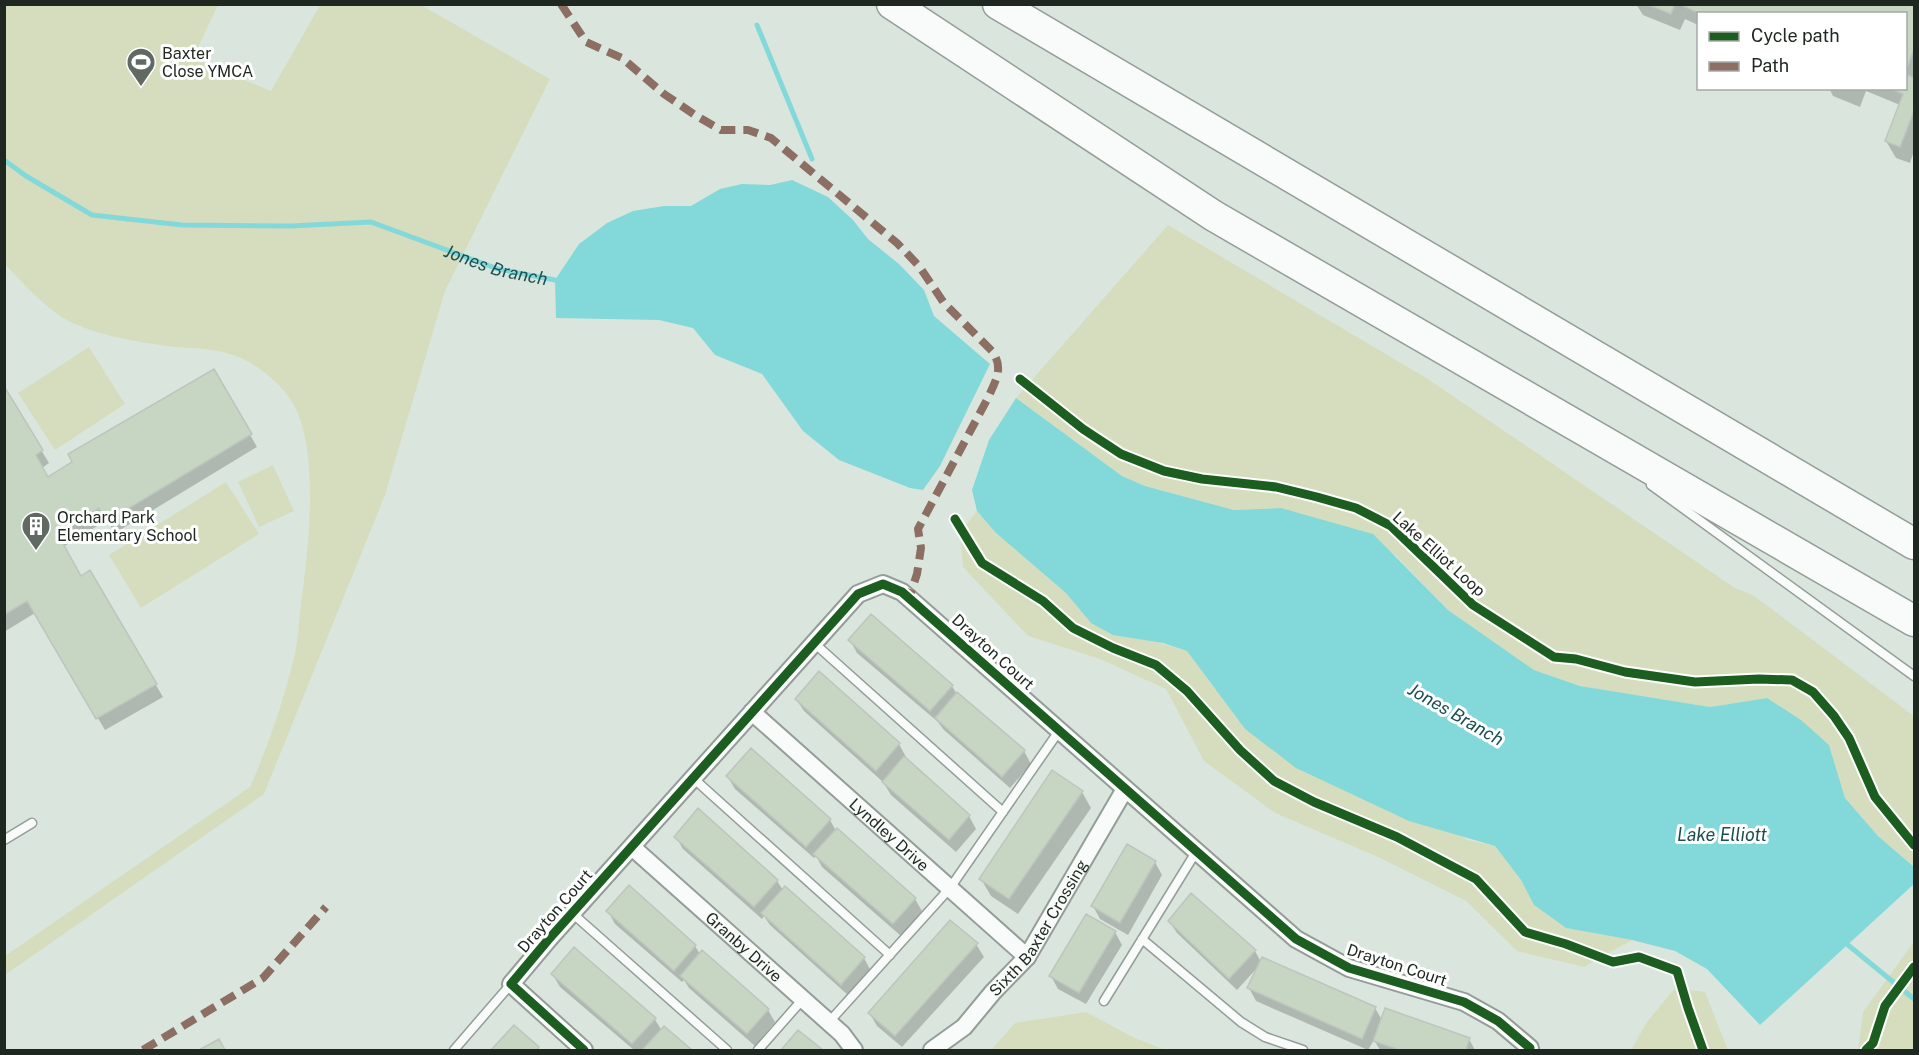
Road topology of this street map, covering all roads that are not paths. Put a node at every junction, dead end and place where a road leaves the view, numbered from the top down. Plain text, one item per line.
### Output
1 (892, 4) edge
2 (999, 4) edge
3 (1568, 421) junction
4 (1620, 462) dead end
5 (1647, 482) dead end
6 (1914, 544) edge
7 (1914, 621) edge
8 (814, 644) junction
9 (1914, 676) edge
10 (752, 712) junction
11 (1059, 731) junction
12 (693, 778) junction
13 (1125, 789) junction
14 (1003, 812) junction
15 (32, 823) dead end
16 (4, 840) edge
17 (632, 847) junction
18 (1196, 852) junction
19 (950, 888) junction
20 (572, 913) junction
21 (1142, 939) junction
22 (890, 955) junction
23 (1027, 957) junction
24 (511, 984) junction
25 (803, 999) junction
26 (1104, 1001) dead end
27 (829, 1022) junction
28 (1528, 1049) edge
29 (454, 1050) edge
30 (584, 1050) edge
31 (727, 1050) edge
32 (758, 1050) edge
33 (854, 1050) edge
34 (932, 1050) edge
35 (1303, 1050) edge

1 - 3 highway
2 - 6 highway
3 - 4 lane
3 - 7 highway
5 - 9 lane
8 - 10 street, Drayton Court
8 - 11 street, Drayton Court
8 - 14 lane
10 - 12 street, Drayton Court
10 - 19 street, Lyndley Drive
11 - 13 street, Drayton Court
11 - 14 lane
12 - 17 street, Drayton Court
12 - 22 lane
13 - 18 street, Drayton Court
13 - 23 street, Sixth Baxter Crossing
14 - 19 lane
15 - 16 lane
17 - 20 street, Drayton Court
17 - 25 street, Granby Drive
18 - 21 lane
18 - 28 street, Drayton Court
19 - 22 lane
19 - 23 street, Lyndley Drive
20 - 24 street, Drayton Court
20 - 31 lane
21 - 26 lane
21 - 35 lane
22 - 27 lane
23 - 34 street, Sixth Baxter Crossing
24 - 29 lane
24 - 30 street
25 - 27 street, Granby Drive
25 - 32 lane
27 - 33 street, Granby Drive

